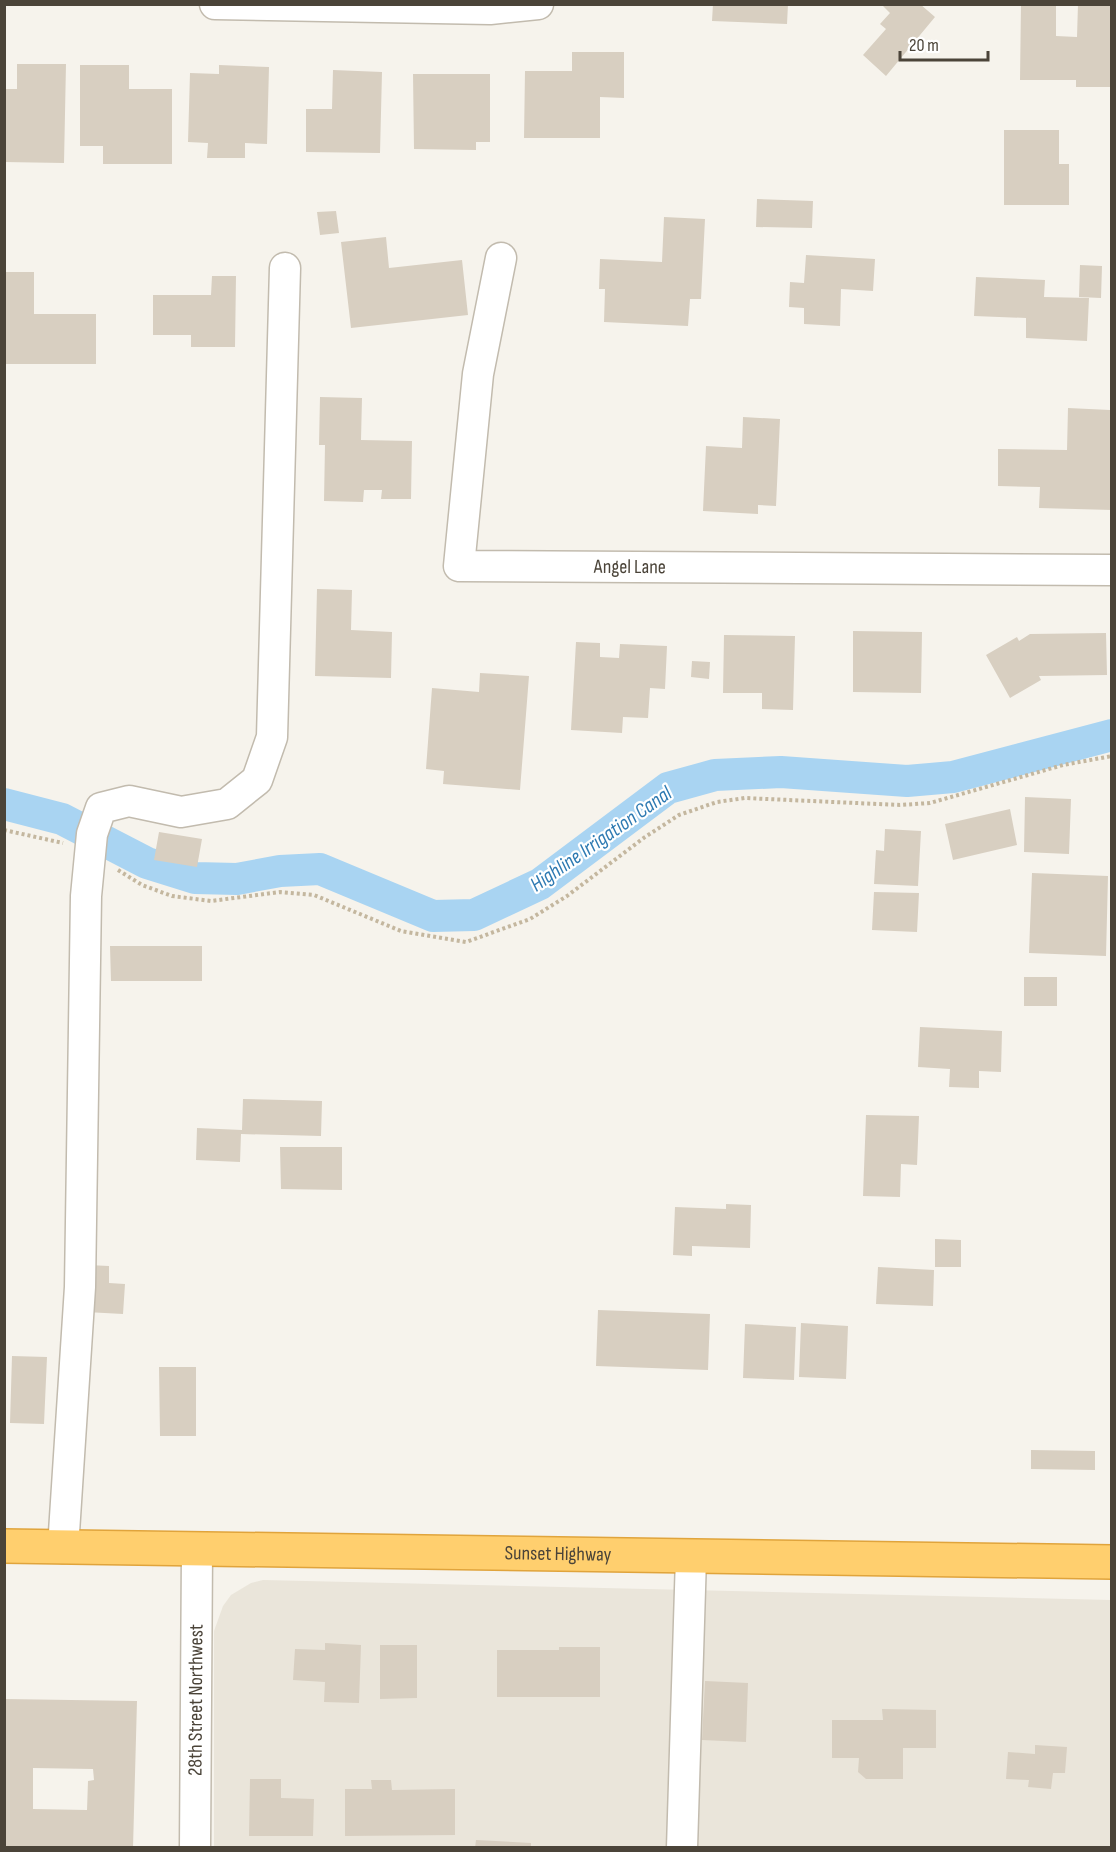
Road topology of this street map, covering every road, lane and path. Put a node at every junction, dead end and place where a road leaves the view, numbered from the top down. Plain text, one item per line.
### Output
1 (215, 4) edge
2 (537, 4) edge
3 (501, 258) dead end
4 (285, 268) dead end
5 (1112, 570) edge
6 (1112, 756) edge
7 (4, 830) edge
8 (90, 854) junction
9 (4, 1546) edge
10 (63, 1548) junction
11 (197, 1550) junction
12 (691, 1557) junction
13 (1112, 1562) edge
14 (195, 1848) edge
15 (682, 1848) edge

1 - 2 street
3 - 5 street, Angel Lane
4 - 8 street
6 - 8 path
7 - 8 path
8 - 10 street
9 - 10 highway, Sunset Highway
10 - 11 highway, Sunset Highway
11 - 12 highway, Sunset Highway
11 - 14 street, 28th Street Northwest
12 - 13 highway, Sunset Highway
12 - 15 street

